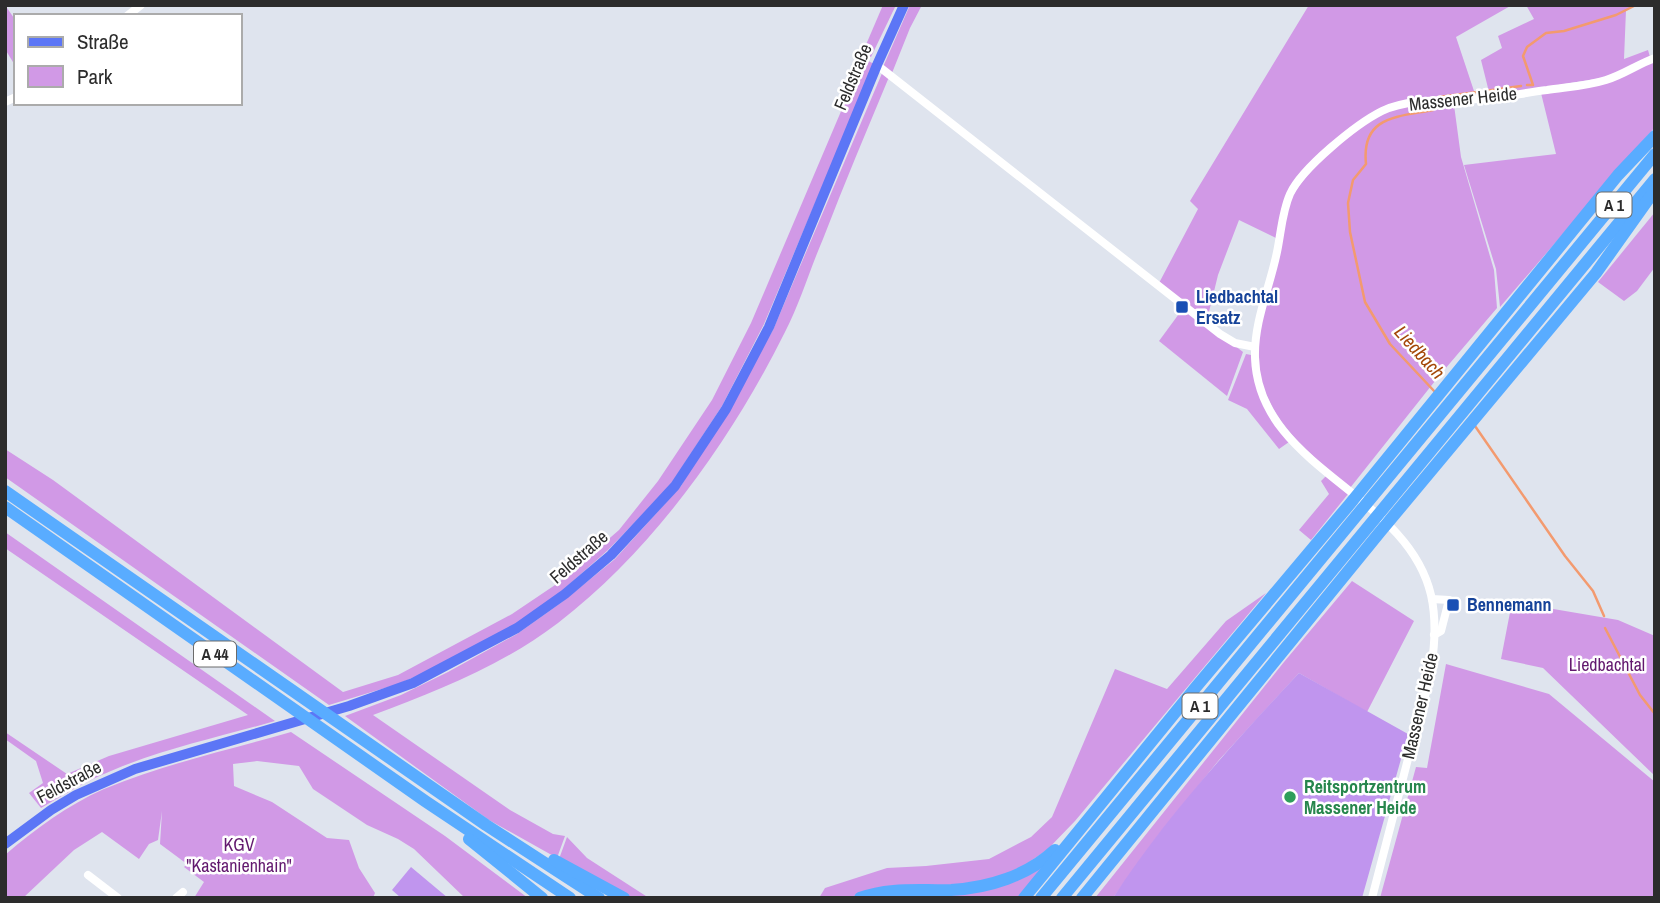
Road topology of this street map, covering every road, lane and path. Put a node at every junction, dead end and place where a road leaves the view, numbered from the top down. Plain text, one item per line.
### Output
1 (904, 5) edge
2 (1655, 58) edge
3 (877, 65) junction
4 (1655, 136) edge
5 (1655, 154) edge
6 (1655, 179) edge
7 (1655, 190) edge
8 (1579, 259) junction
9 (1255, 347) junction
10 (5, 491) edge
11 (5, 507) edge
12 (1354, 509) junction
13 (1432, 599) junction
14 (1434, 635) junction
15 (425, 801) junction
16 (486, 825) junction
17 (1079, 829) junction
18 (5, 844) edge
19 (1115, 857) junction
20 (88, 875) dead end
21 (118, 898) edge
22 (544, 898) edge
23 (570, 898) edge
24 (599, 898) edge
25 (624, 898) edge
26 (860, 898) edge
27 (1024, 898) edge
28 (1041, 898) edge
29 (1062, 898) edge
30 (1082, 898) edge
31 (1089, 898) edge
32 (1372, 898) edge

1 - 3 main road, Feldstraße
2 - 9 street, Massener Heide
3 - 9 street
3 - 18 main road, Feldstraße
4 - 12 highway
5 - 8 highway, A 1
6 - 8 highway, A 1
7 - 19 highway
8 - 12 highway, A 1
8 - 29 highway, A 1
9 - 13 street, Massener Heide
10 - 16 highway, A 44
11 - 15 highway, A 44
12 - 17 highway
12 - 28 highway, A 1
13 - 14 street, Massener Heide
13 - 14 street, Massener Heide
14 - 32 street, Massener Heide
15 - 22 highway
15 - 23 highway, A 44
16 - 24 highway, A 44
16 - 25 highway
17 - 26 highway
17 - 27 highway
19 - 30 highway
19 - 31 highway
20 - 21 street

